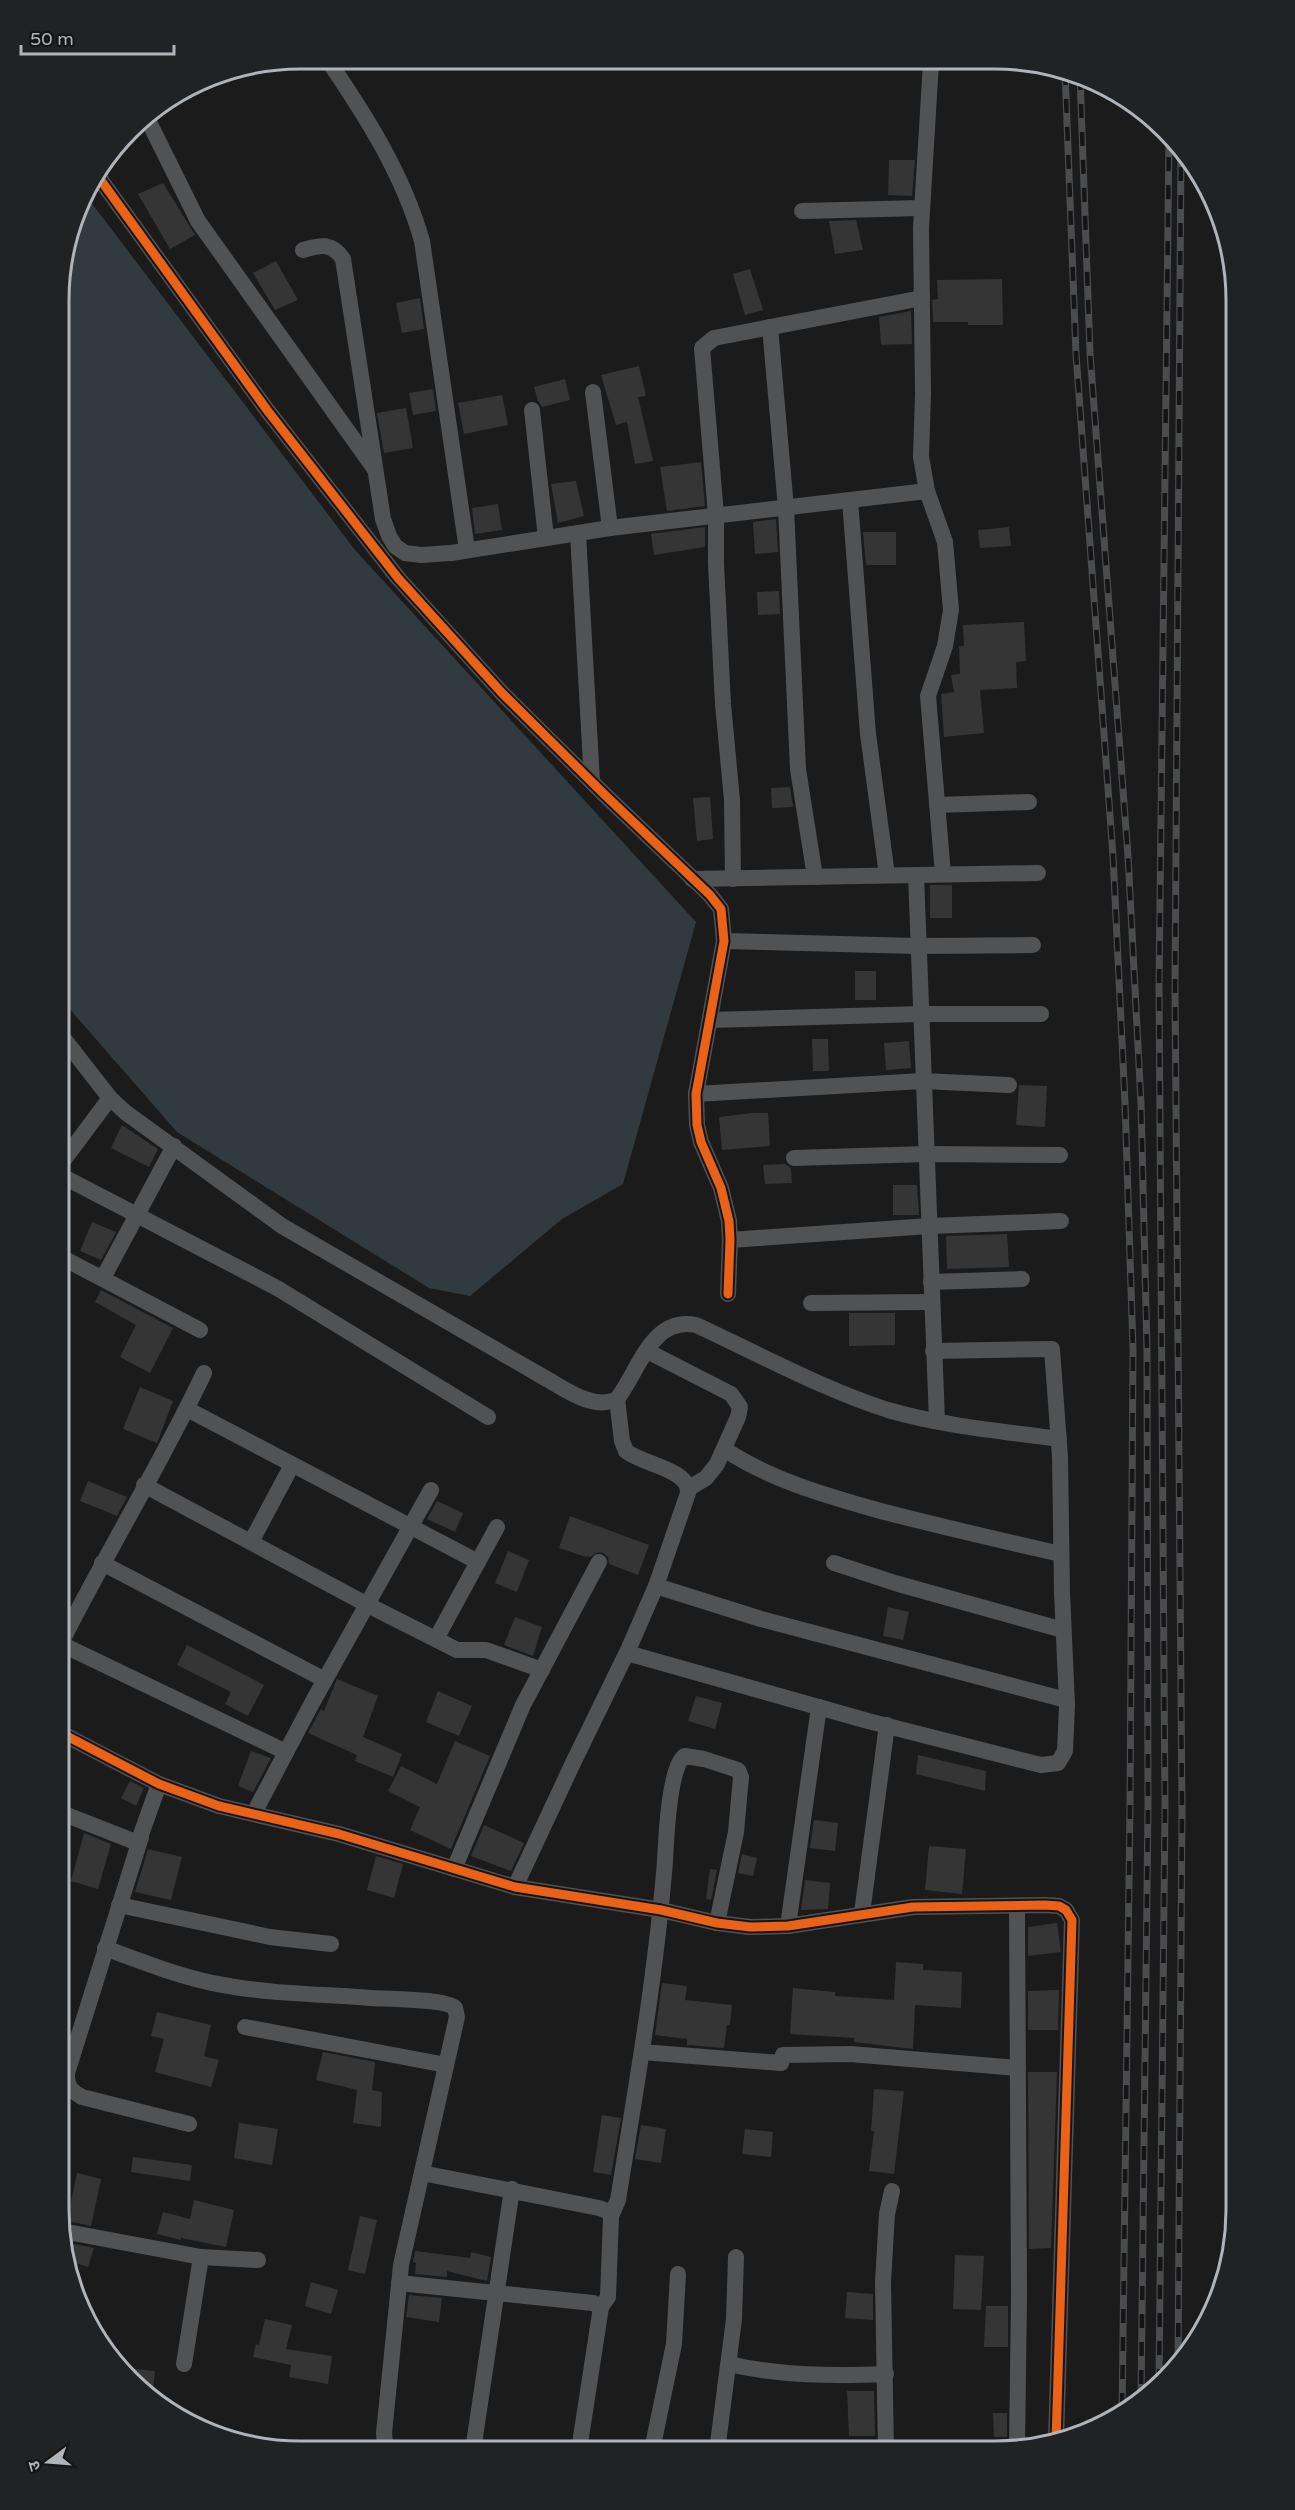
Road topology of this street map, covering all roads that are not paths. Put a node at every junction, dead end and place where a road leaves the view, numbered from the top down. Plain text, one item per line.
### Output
1 (334, 69) edge
2 (931, 69) edge
3 (150, 124) edge
4 (102, 182) edge
5 (922, 208) junction
6 (802, 211) dead end
7 (303, 250) dead end
8 (922, 298) junction
9 (770, 327) junction
10 (593, 392) dead end
11 (532, 410) dead end
12 (376, 472) junction
13 (927, 491) junction
14 (850, 500) junction
15 (786, 508) junction
16 (716, 515) junction
17 (610, 528) junction
18 (578, 533) junction
19 (546, 538) junction
20 (467, 550) junction
21 (592, 782) junction
22 (1029, 802) dead end
23 (937, 805) junction
24 (1038, 873) dead end
25 (943, 874) junction
26 (887, 875) junction
27 (916, 875) junction
28 (815, 878) junction
29 (692, 879) junction
30 (733, 879) junction
31 (724, 941) junction
32 (1033, 945) dead end
33 (917, 946) junction
34 (921, 1014) junction
35 (1041, 1014) dead end
36 (710, 1020) junction
37 (69, 1046) edge
38 (923, 1081) junction
39 (1009, 1085) dead end
40 (696, 1094) junction
41 (110, 1098) junction
42 (174, 1146) junction
43 (69, 1153) edge
44 (926, 1154) junction
45 (1060, 1155) dead end
46 (794, 1158) dead end
47 (69, 1180) edge
48 (138, 1215) junction
49 (1061, 1221) dead end
50 (929, 1226) junction
51 (730, 1240) junction
52 (69, 1261) edge
53 (103, 1278) junction
54 (1022, 1280) dead end
55 (931, 1282) junction
56 (728, 1293) dead end
57 (932, 1302) junction
58 (812, 1303) dead end
59 (200, 1330) dead end
60 (647, 1351) junction
61 (933, 1351) junction
62 (204, 1373) dead end
63 (617, 1399) junction
64 (187, 1409) junction
65 (489, 1418) dead end
66 (938, 1421) junction
67 (1059, 1440) junction
68 (724, 1449) junction
69 (292, 1465) junction
70 (144, 1485) junction
71 (689, 1488) junction
72 (431, 1490) dead end
73 (411, 1527) junction
74 (497, 1527) dead end
75 (251, 1542) junction
76 (1061, 1554) junction
77 (478, 1562) junction
78 (599, 1562) dead end
79 (102, 1563) junction
80 (834, 1563) dead end
81 (656, 1586) junction
82 (366, 1604) junction
83 (69, 1627) edge
84 (1063, 1630) junction
85 (436, 1640) junction
86 (69, 1649) edge
87 (627, 1653) junction
88 (542, 1670) junction
89 (325, 1680) junction
90 (1066, 1700) junction
91 (819, 1707) junction
92 (887, 1725) junction
93 (69, 1737) edge
94 (286, 1752) junction
95 (159, 1784) junction
96 (254, 1813) junction
97 (69, 1816) edge
98 (141, 1837) junction
99 (454, 1869) junction
100 (515, 1887) junction
101 (120, 1905) junction
102 (1017, 1906) junction
103 (661, 1910) junction
104 (862, 1914) junction
105 (717, 1923) junction
106 (788, 1926) junction
107 (331, 1944) dead end
108 (105, 1948) junction
109 (245, 2027) dead end
110 (642, 2052) junction
111 (446, 2065) junction
112 (69, 2066) edge
113 (1018, 2068) junction
114 (69, 2089) edge
115 (189, 2124) dead end
116 (422, 2173) junction
117 (512, 2189) junction
118 (892, 2191) dead end
119 (611, 2216) junction
120 (70, 2232) edge
121 (201, 2257) junction
122 (736, 2258) dead end
123 (258, 2260) dead end
124 (678, 2274) dead end
125 (399, 2283) junction
126 (495, 2293) junction
127 (601, 2307) junction
128 (184, 2364) dead end
129 (729, 2364) junction
130 (886, 2374) junction
131 (1056, 2432) edge
132 (1017, 2440) edge
133 (385, 2441) edge
134 (474, 2441) edge
135 (580, 2441) edge
136 (654, 2441) edge
137 (718, 2441) edge
138 (886, 2441) edge

1 - 20 street
2 - 5 street
3 - 12 street
4 - 21 street
5 - 6 street
5 - 8 street
7 - 12 street
8 - 9 street
8 - 13 street
9 - 15 street
9 - 16 street
10 - 17 street
11 - 19 street
12 - 20 street
13 - 14 street
13 - 23 street
14 - 15 street
14 - 26 street
15 - 16 street
15 - 28 street
16 - 17 street
16 - 30 street
17 - 18 street
18 - 19 street
18 - 21 street
19 - 20 street
21 - 29 street
22 - 23 street
23 - 25 street
24 - 25 street
25 - 27 street
26 - 27 street
26 - 28 street
27 - 33 street
28 - 30 street
29 - 30 street
29 - 31 street
31 - 33 street
31 - 36 street
32 - 33 street
33 - 34 street
34 - 35 street
34 - 36 street
34 - 38 street
36 - 40 street
37 - 41 street
38 - 39 street
38 - 40 street
38 - 44 street
40 - 51 street
41 - 42 street
41 - 43 street
42 - 48 street
42 - 63 street
44 - 45 street
44 - 46 street
44 - 50 street
47 - 48 street
48 - 53 street
48 - 65 street
49 - 50 street
50 - 51 street
50 - 55 street
51 - 56 street
52 - 53 street
53 - 59 street
54 - 55 street
55 - 57 street
57 - 58 street
57 - 61 street
60 - 63 street
60 - 66 street
60 - 68 street
61 - 66 street
61 - 67 street
62 - 64 street
63 - 71 street
64 - 69 street
64 - 70 street
66 - 67 street
67 - 76 street
68 - 71 street
68 - 76 street
69 - 73 street
69 - 75 street
70 - 75 street
70 - 79 street
71 - 81 street
72 - 73 street
73 - 77 street
73 - 82 street
74 - 77 street
75 - 82 street
76 - 84 street
77 - 85 street
78 - 88 street
79 - 83 street
79 - 89 street
80 - 84 street
81 - 87 street
81 - 90 street
82 - 85 street
82 - 89 street
84 - 90 street
85 - 88 street
86 - 94 street
87 - 91 street
87 - 100 street
88 - 99 street
89 - 94 street
90 - 92 street
91 - 92 street
91 - 106 street
92 - 104 street
93 - 95 street
94 - 96 street
95 - 96 street
95 - 98 street
96 - 99 street
97 - 98 street
98 - 101 street
99 - 100 street
100 - 103 street
101 - 107 street
101 - 108 street
102 - 104 street
102 - 113 street
102 - 131 street
103 - 105 street
103 - 105 street
103 - 110 street
104 - 106 street
105 - 106 street
108 - 111 street
108 - 112 street
109 - 111 street
110 - 113 street
110 - 119 street
111 - 116 street
113 - 132 street
114 - 115 street
116 - 117 street
116 - 125 street
117 - 119 street
117 - 126 street
118 - 130 street
119 - 127 street
120 - 121 street
121 - 123 street
121 - 128 street
122 - 129 street
124 - 136 street
125 - 126 street
125 - 133 street
126 - 127 street
126 - 134 street
127 - 135 street
129 - 130 street
129 - 137 street
130 - 138 street

